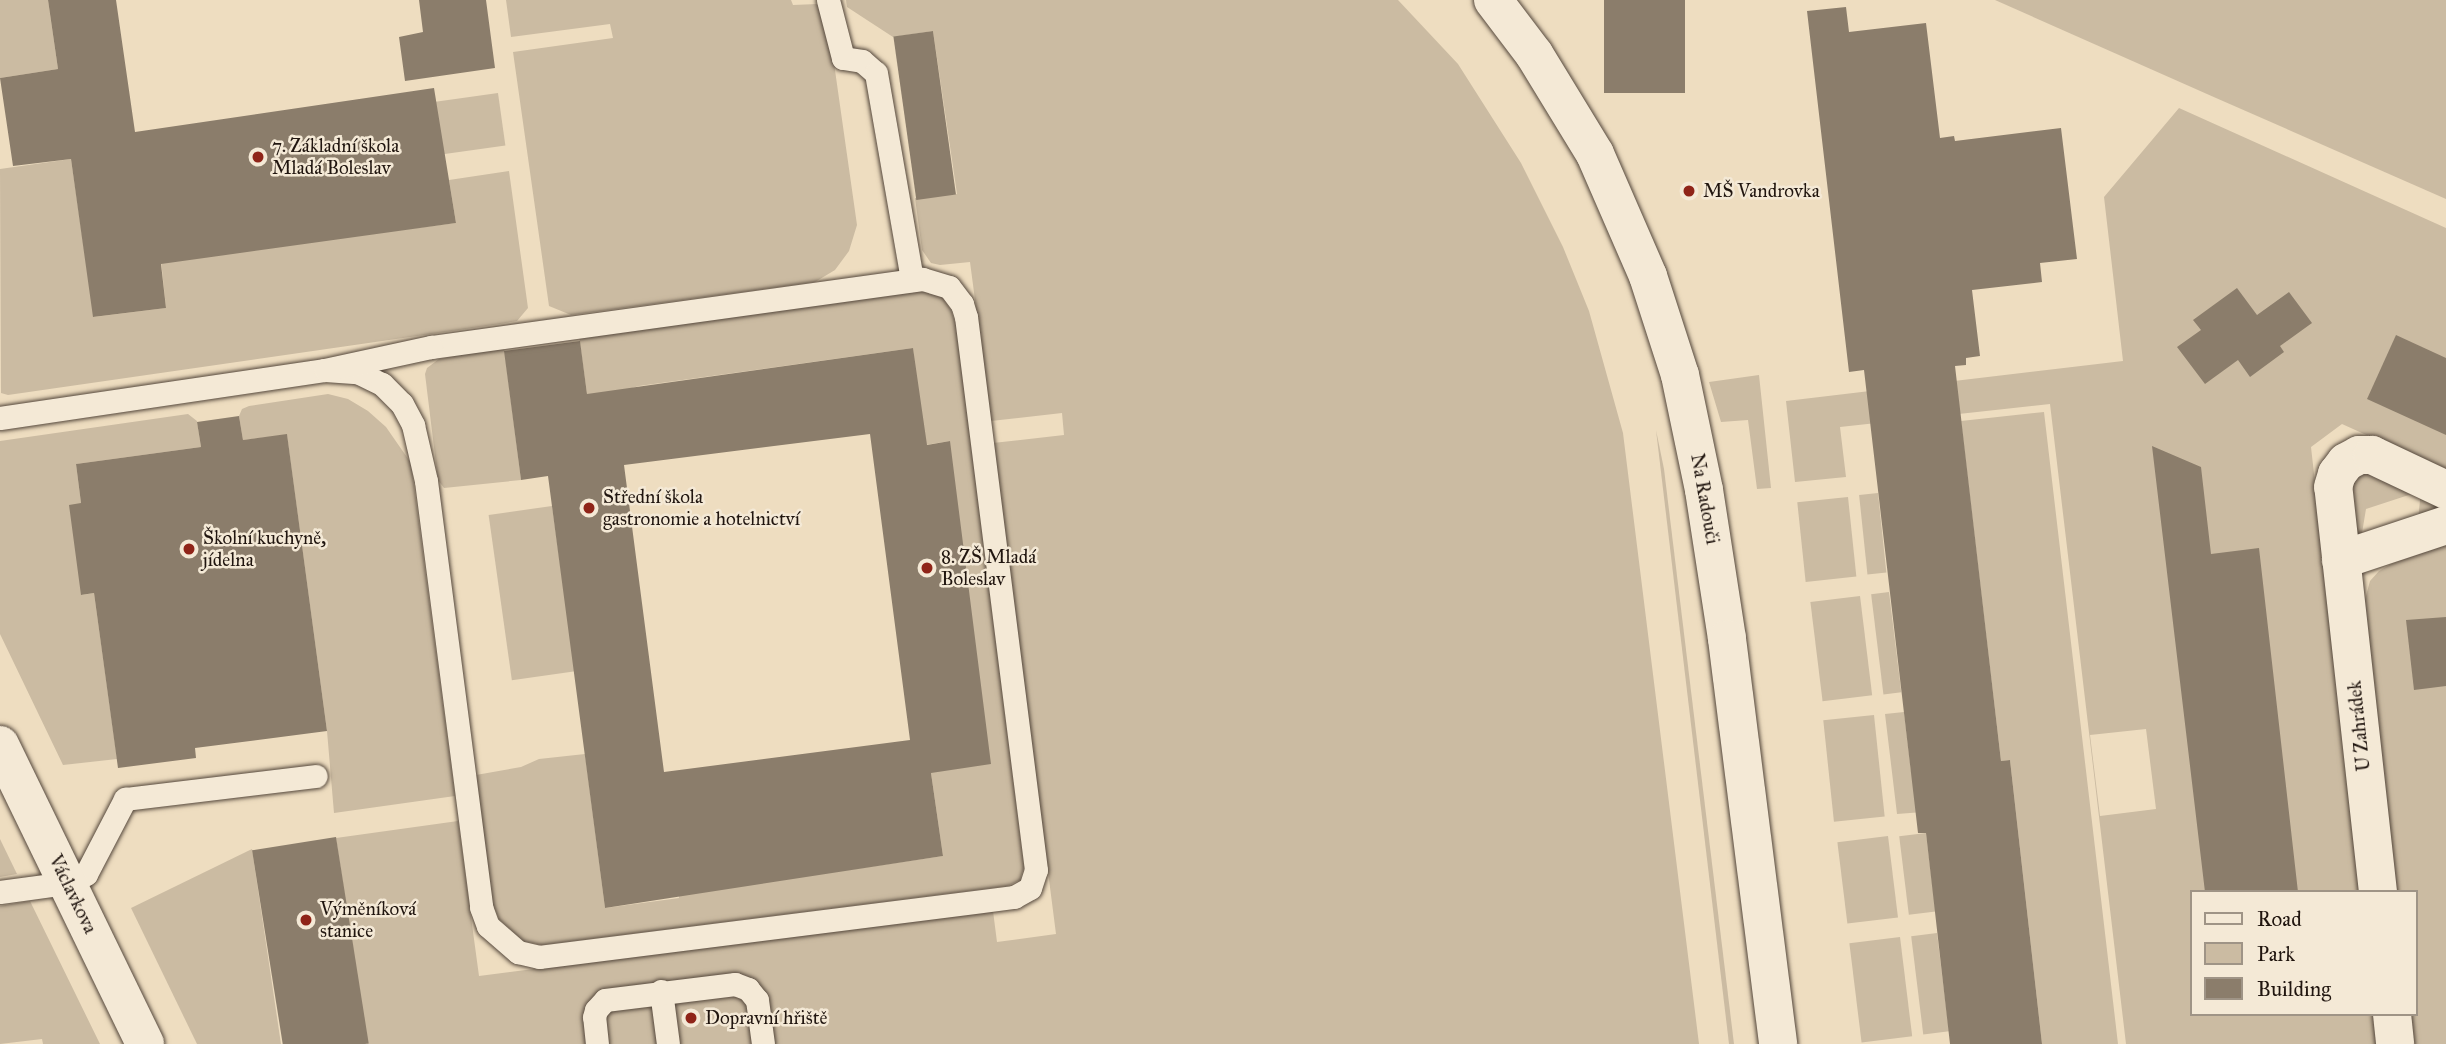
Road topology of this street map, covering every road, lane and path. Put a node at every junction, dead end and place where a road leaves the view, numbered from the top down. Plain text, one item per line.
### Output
1 (828, 0) edge
2 (1493, 0) edge
3 (912, 280) junction
4 (325, 370) junction
5 (0, 418) edge
6 (2446, 490) edge
7 (2446, 525) edge
8 (2341, 560) junction
9 (0, 745) edge
10 (316, 776) dead end
11 (67, 883) junction
12 (2378, 890) edge
13 (0, 892) edge
14 (661, 991) junction
15 (2392, 1016) edge
16 (145, 1044) edge
17 (597, 1044) edge
18 (668, 1044) edge
19 (763, 1044) edge
20 (1778, 1044) edge
21 (2395, 1044) edge

1 - 3 lane
2 - 20 street, Na Radouči
3 - 4 lane
3 - 4 lane
4 - 5 lane
6 - 8 street, U Zahrádek
7 - 8 street
8 - 12 street, U Zahrádek
9 - 11 street, Václavkova
10 - 11 lane
11 - 13 lane
11 - 16 street, Václavkova
14 - 17 lane
14 - 18 lane
14 - 19 lane
15 - 21 street

